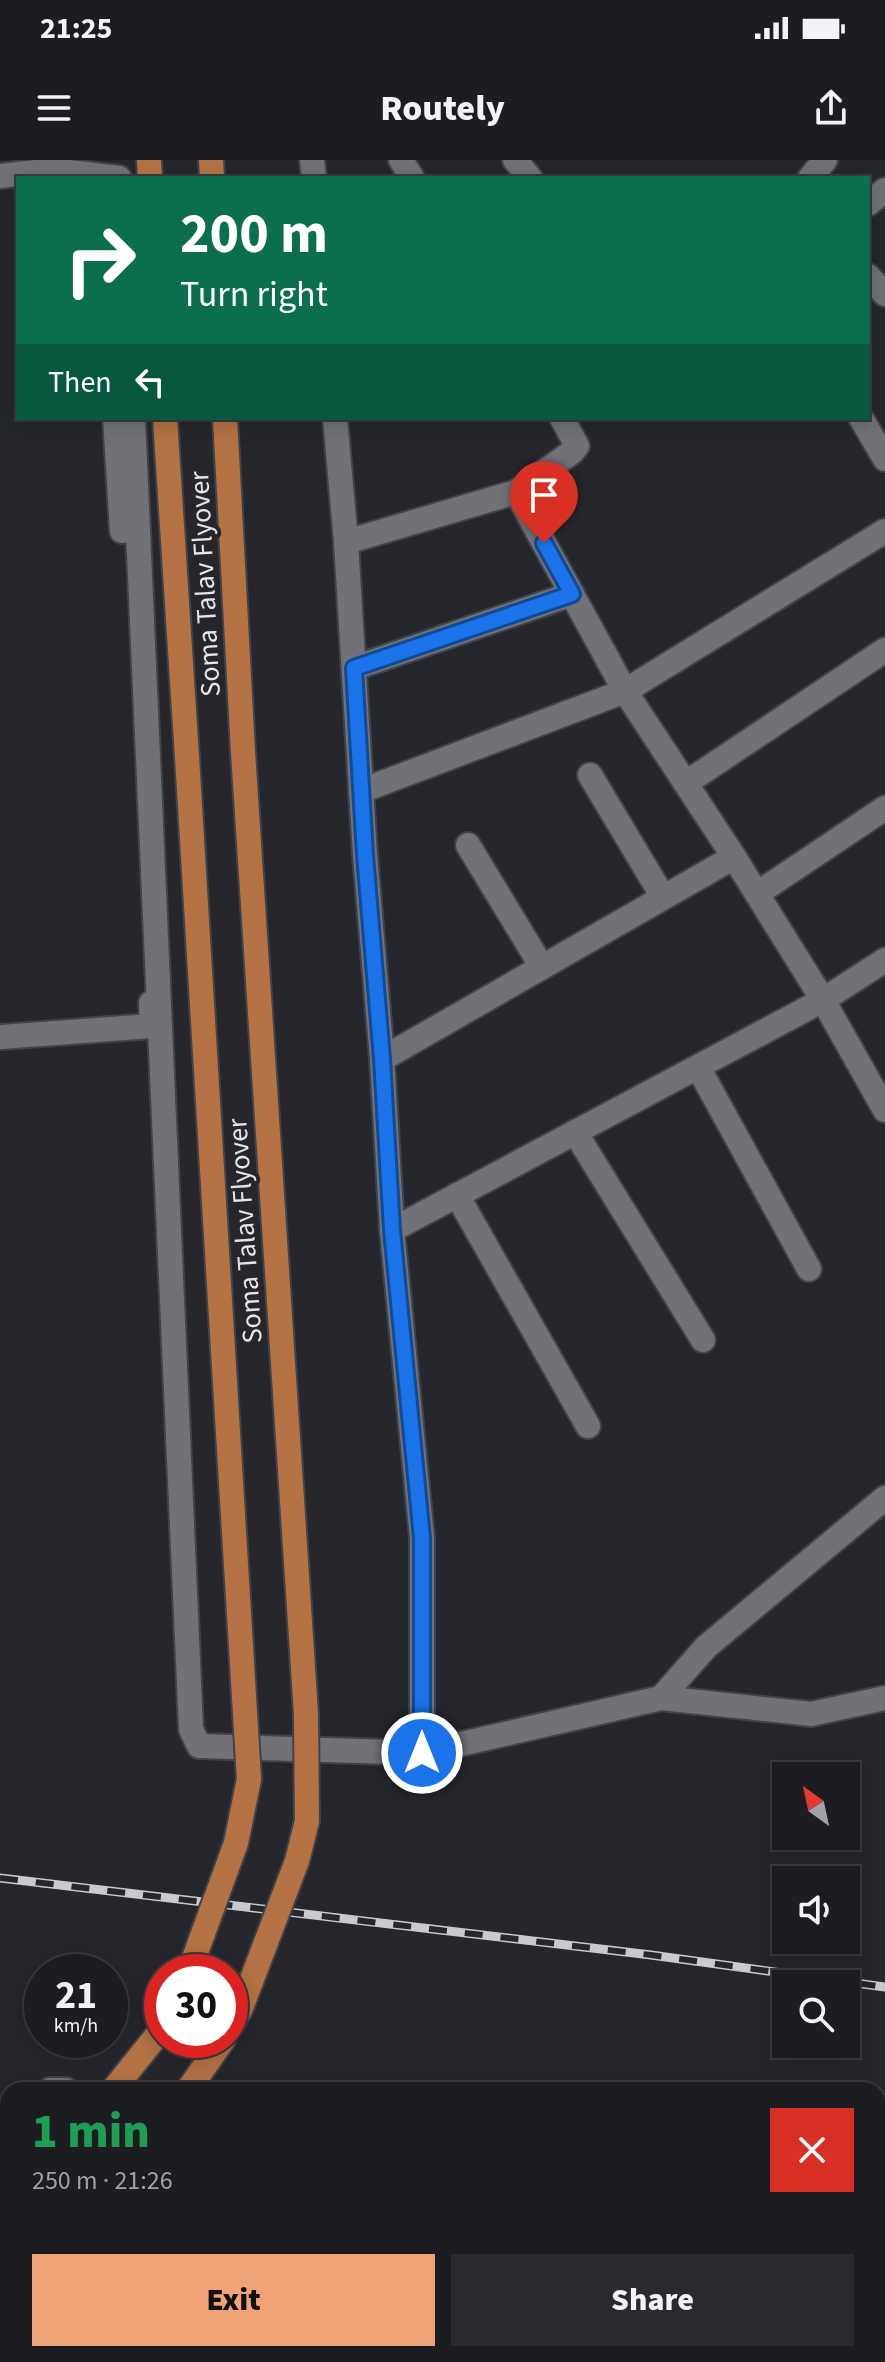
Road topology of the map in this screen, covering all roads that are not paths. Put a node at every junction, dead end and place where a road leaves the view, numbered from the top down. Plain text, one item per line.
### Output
1 (122, 160) edge
2 (515, 160) edge
3 (825, 160) edge
4 (108, 174) edge
5 (0, 176) edge
6 (528, 176) edge
7 (812, 176) edge
8 (115, 420) edge
9 (133, 420) edge
10 (165, 420) edge
11 (225, 420) edge
12 (335, 420) edge
13 (563, 420) edge
14 (862, 420) edge
15 (885, 459) edge
16 (516, 492) junction
17 (885, 531) edge
18 (346, 542) junction
19 (572, 594) junction
20 (885, 650) edge
21 (354, 668) junction
22 (625, 691) junction
23 (590, 775) dead end
24 (686, 783) junction
25 (361, 791) junction
26 (885, 808) edge
27 (468, 845) dead end
28 (734, 857) junction
29 (758, 893) junction
30 (663, 897) junction
31 (885, 960) edge
32 (542, 967) junction
33 (823, 1000) junction
34 (0, 1037) edge
35 (382, 1059) junction
36 (698, 1067) junction
37 (876, 1074) edge
38 (885, 1110) edge
39 (575, 1132) junction
40 (457, 1195) junction
41 (392, 1230) junction
42 (809, 1269) dead end
43 (703, 1340) dead end
44 (588, 1426) dead end
45 (885, 1498) edge
46 (661, 1698) junction
47 (885, 1698) edge
48 (422, 1753) junction
49 (196, 1954) edge
50 (248, 1990) edge
51 (144, 2051) edge
52 (210, 2058) edge
53 (119, 2082) edge
54 (194, 2082) edge

1 - 4 street
2 - 6 street
3 - 7 street
4 - 5 street
8 - 34 street
9 - 48 street
10 - 49 main road, Soma Talav Flyover, bridge
11 - 50 main road, Soma Talav Flyover, bridge
12 - 18 street
13 - 16 street
14 - 15 street
16 - 18 street
16 - 19 street
17 - 22 street
18 - 21 street
19 - 21 street
19 - 22 street
20 - 24 street
21 - 25 street
22 - 24 street
22 - 25 street
23 - 30 street
24 - 28 street
25 - 35 street
26 - 29 street
27 - 32 street
28 - 29 street
28 - 30 street
29 - 33 street
30 - 32 street
31 - 33 street
32 - 35 street
33 - 36 street
33 - 37 street
35 - 41 street
36 - 39 street
36 - 42 street
37 - 38 street
39 - 40 street
39 - 43 street
40 - 41 street
40 - 44 street
41 - 48 street
45 - 46 street
46 - 47 street
46 - 48 street
51 - 53 main road
52 - 54 main road

